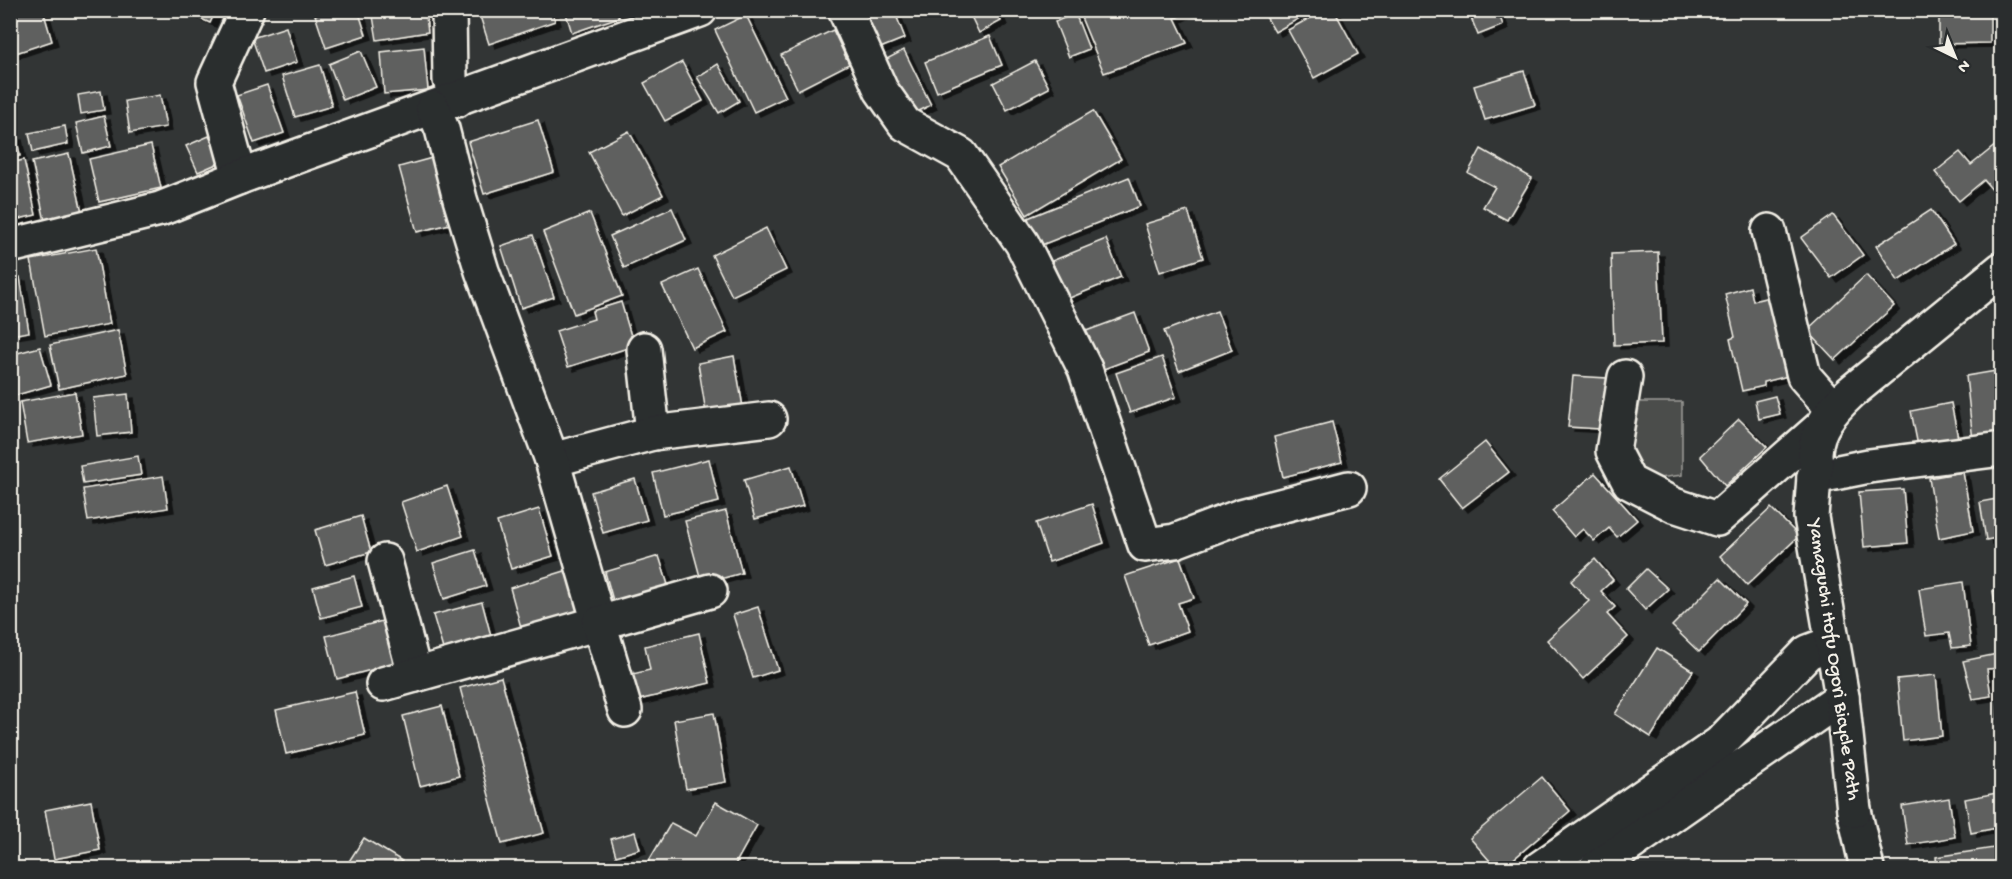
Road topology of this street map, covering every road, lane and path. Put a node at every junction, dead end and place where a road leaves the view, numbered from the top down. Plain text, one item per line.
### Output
1 (247, 10) edge
2 (449, 10) edge
3 (700, 10) edge
4 (845, 10) edge
5 (445, 104) junction
6 (240, 177) junction
7 (1769, 231) dead end
8 (10, 246) edge
9 (2001, 269) edge
10 (644, 349) dead end
11 (1625, 377) dead end
12 (1827, 418) junction
13 (769, 419) dead end
14 (653, 433) junction
15 (2001, 449) edge
16 (552, 460) junction
17 (1814, 477) junction
18 (1349, 488) dead end
19 (385, 561) dead end
20 (710, 591) dead end
21 (599, 623) junction
22 (1832, 643) junction
23 (415, 675) junction
24 (383, 684) dead end
25 (1842, 697) junction
26 (625, 710) dead end
27 (1540, 868) edge
28 (1596, 868) edge
29 (1867, 868) edge

1 - 6 street
2 - 5 street
3 - 5 street
4 - 18 street
5 - 6 street
5 - 16 street
6 - 8 street
7 - 12 street
9 - 12 street
10 - 14 street
11 - 12 street
12 - 17 street, Yamaguchi Hofu Ogori Bicycle Path
13 - 14 street
14 - 16 street
15 - 17 street
16 - 21 street
17 - 22 street, Yamaguchi Hofu Ogori Bicycle Path
19 - 23 street
20 - 21 street
21 - 23 street
21 - 26 street
22 - 25 street, Yamaguchi Hofu Ogori Bicycle Path
22 - 27 street
23 - 24 street
25 - 28 street
25 - 29 street, Yamaguchi Hofu Ogori Bicycle Path

